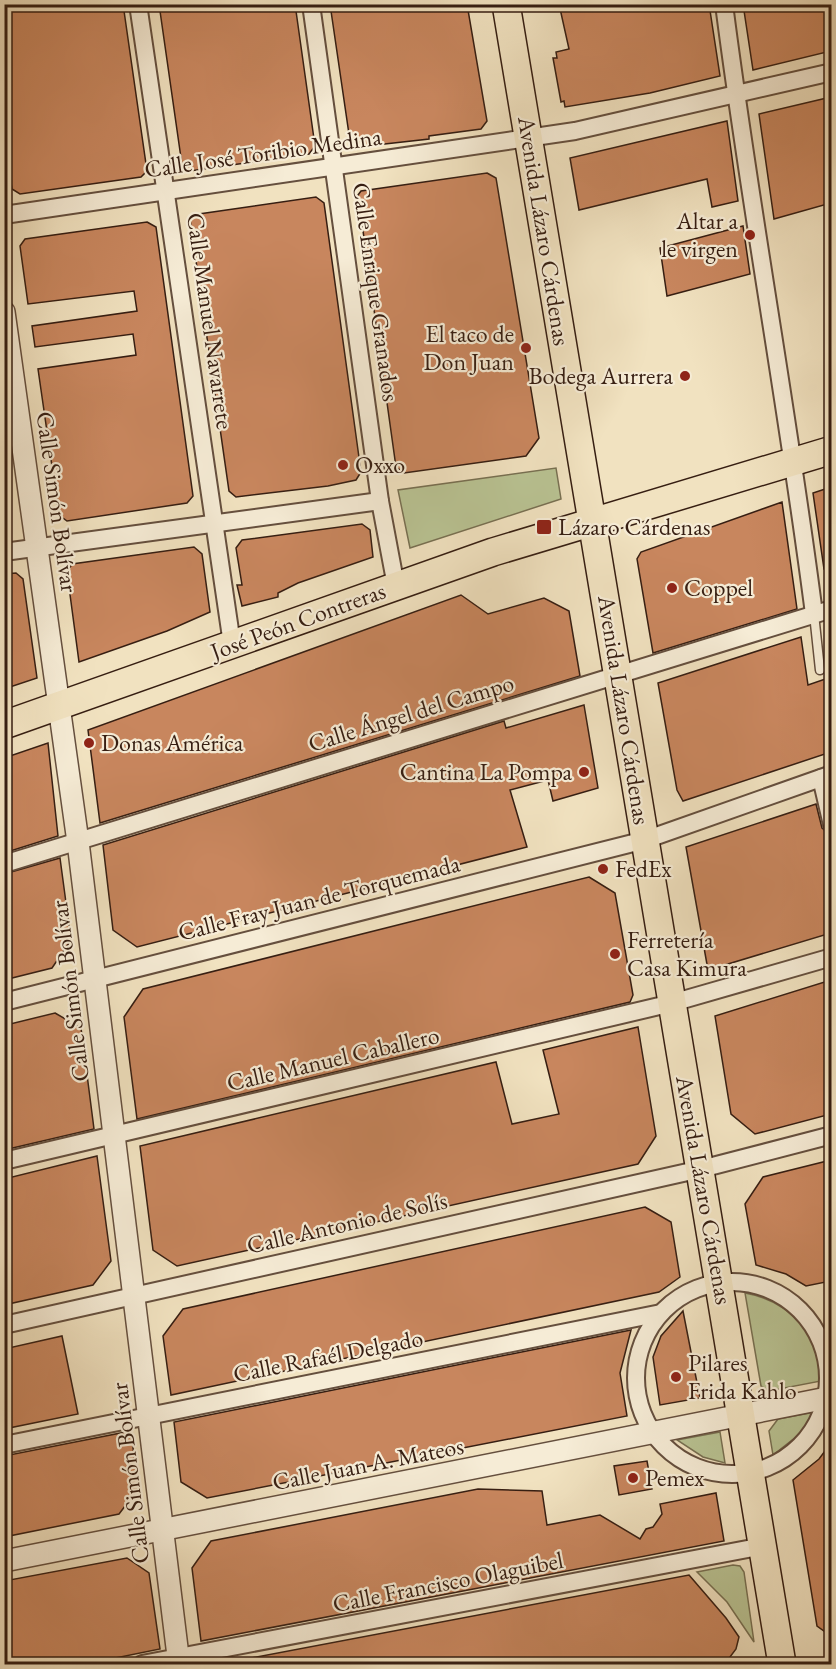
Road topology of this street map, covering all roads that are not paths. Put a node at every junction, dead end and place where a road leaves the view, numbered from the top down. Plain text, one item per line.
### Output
1 (138, 4) edge
2 (311, 4) edge
3 (506, 4) edge
4 (724, 4) edge
5 (831, 72) edge
6 (735, 94) junction
7 (528, 139) junction
8 (334, 167) junction
9 (167, 192) junction
10 (4, 215) edge
11 (4, 312) edge
12 (831, 450) edge
13 (795, 462) junction
14 (380, 501) junction
15 (215, 524) junction
16 (593, 524) junction
17 (37, 548) junction
18 (4, 552) edge
19 (396, 586) junction
20 (831, 609) edge
21 (814, 614) junction
22 (232, 644) junction
23 (820, 670) dead end
24 (618, 674) junction
25 (59, 706) junction
26 (4, 725) edge
27 (826, 776) edge
28 (831, 825) edge
29 (645, 840) junction
30 (78, 842) junction
31 (4, 864) edge
32 (831, 957) edge
33 (95, 979) junction
34 (4, 1002) edge
35 (672, 1003) junction
36 (831, 1135) edge
37 (113, 1136) junction
38 (4, 1161) edge
39 (701, 1168) junction
40 (719, 1282) junction
41 (134, 1296) junction
42 (661, 1313) junction
43 (4, 1325) edge
44 (829, 1398) edge
45 (742, 1415) junction
46 (150, 1416) junction
47 (653, 1433) junction
48 (4, 1446) edge
49 (751, 1472) junction
50 (163, 1531) junction
51 (763, 1546) junction
52 (4, 1561) edge
53 (179, 1661) edge
54 (142, 1665) edge
55 (782, 1665) edge

1 - 9 street, Calle Manuel Navarrete
2 - 8 street, Calle Enrique Granados
3 - 7 main road, Avenida Lázaro Cárdenas
4 - 6 street
5 - 6 street, Calle José Toribio Medina
6 - 7 street, Calle José Toribio Medina
6 - 13 street
7 - 8 street, Calle José Toribio Medina
7 - 16 main road, Avenida Lázaro Cárdenas
8 - 9 street, Calle José Toribio Medina
8 - 14 street, Calle Enrique Granados
9 - 10 street, Calle José Toribio Medina
9 - 15 street, Calle Manuel Navarrete
11 - 17 street, Calle Simón Bolívar
12 - 13 main road, José Peón Contreras
13 - 16 main road, José Peón Contreras
13 - 21 street
14 - 15 street
14 - 19 street, Calle Enrique Granados
15 - 17 street
15 - 22 street, Calle Manuel Navarrete
16 - 19 main road, José Peón Contreras
16 - 24 main road, Avenida Lázaro Cárdenas
17 - 18 street
17 - 25 street, Calle Simón Bolívar
19 - 22 main road, José Peón Contreras
20 - 21 street, Calle Ángel del Campo
21 - 23 lane
21 - 24 street, Calle Ángel del Campo
22 - 25 main road, José Peón Contreras
24 - 29 main road, Avenida Lázaro Cárdenas
24 - 30 street, Calle Ángel del Campo
25 - 26 main road, José Peón Contreras
25 - 30 street, Calle Simón Bolívar
27 - 28 street
27 - 29 street, Calle Fray Juan de Torquemada
29 - 33 street, Calle Fray Juan de Torquemada
29 - 35 main road, Avenida Lázaro Cárdenas
30 - 31 street, Calle Ángel del Campo
30 - 33 street, Calle Simón Bolívar
32 - 35 street, Calle Manuel Caballero
33 - 34 street, Calle Fray Juan de Torquemada
33 - 37 street, Calle Simón Bolívar
35 - 37 street, Calle Manuel Caballero
35 - 39 main road, Avenida Lázaro Cárdenas
36 - 39 street, Calle Antonio de Solís
37 - 38 street, Calle Manuel Caballero
37 - 41 street, Calle Simón Bolívar
39 - 40 main road, Avenida Lázaro Cárdenas
39 - 41 street, Calle Antonio de Solís
40 - 42 street
40 - 44 street
40 - 45 main road, Avenida Lázaro Cárdenas
41 - 43 street, Calle Antonio de Solís
41 - 46 street, Calle Simón Bolívar
42 - 46 street, Calle Rafaél Delgado
42 - 47 street
44 - 45 street, Calle Juan A. Mateos
44 - 49 street
45 - 47 street, Calle Juan A. Mateos
45 - 49 main road, Avenida Lázaro Cárdenas
46 - 48 street, Calle Rafaél Delgado
46 - 50 street, Calle Simón Bolívar
47 - 49 street
47 - 50 street, Calle Juan A. Mateos
49 - 51 main road, Avenida Lázaro Cárdenas
50 - 52 street, Calle Juan A. Mateos
50 - 53 street, Calle Simón Bolívar
51 - 53 street, Calle Francisco Olaguibel
51 - 55 main road, Avenida Lázaro Cárdenas
53 - 54 street, Calle Francisco Olaguibel

